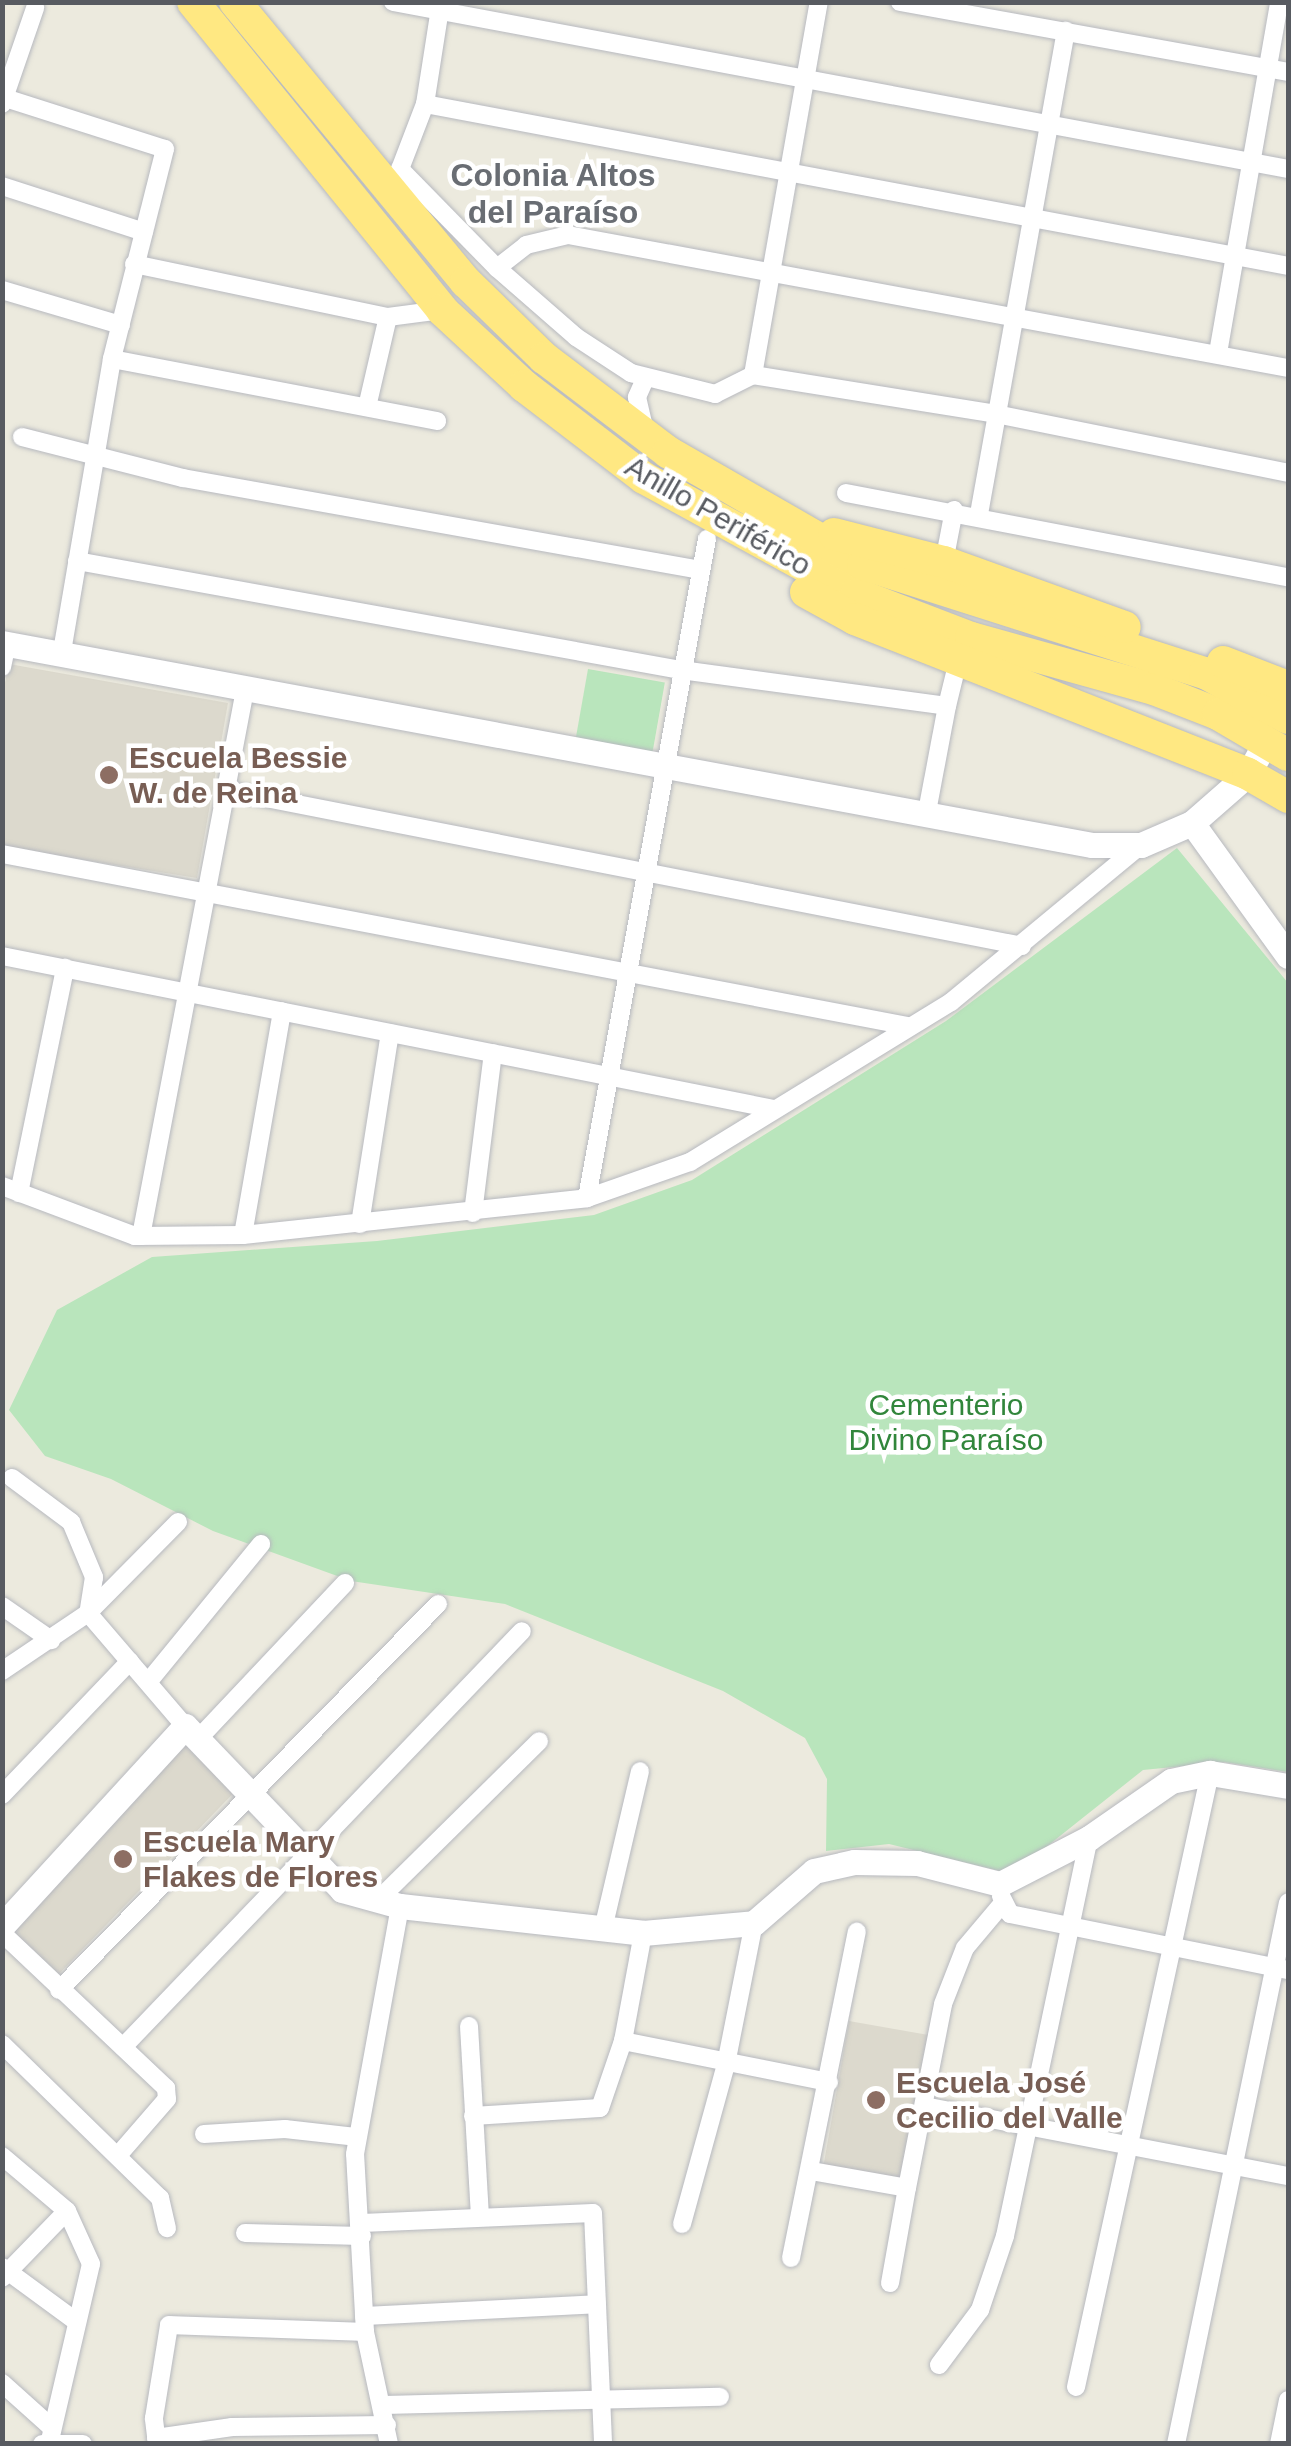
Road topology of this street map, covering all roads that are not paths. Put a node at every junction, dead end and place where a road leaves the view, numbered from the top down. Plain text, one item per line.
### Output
1 (194, 2) edge
2 (393, 2) edge
3 (819, 2) edge
4 (900, 2) edge
5 (1280, 2) edge
6 (243, 5) edge
7 (440, 7) edge
8 (36, 8) dead end
9 (1066, 31) junction
10 (1268, 69) junction
11 (1288, 72) edge
12 (806, 80) junction
13 (3, 100) edge
14 (425, 104) junction
15 (1047, 125) junction
16 (1248, 161) junction
17 (1288, 169) edge
18 (788, 175) junction
19 (2, 186) edge
20 (1030, 218) junction
21 (144, 232) junction
22 (1233, 255) junction
23 (134, 264) junction
24 (1288, 266) edge
25 (497, 268) junction
26 (770, 273) junction
27 (2, 290) edge
28 (442, 310) junction
29 (1014, 316) junction
30 (388, 317) junction
31 (120, 326) junction
32 (1218, 353) junction
33 (112, 359) junction
34 (1288, 368) edge
35 (753, 374) junction
36 (644, 379) junction
37 (367, 407) junction
38 (996, 414) junction
39 (437, 421) dead end
40 (647, 436) junction
41 (22, 437) dead end
42 (94, 452) junction
43 (1288, 473) edge
44 (644, 478) junction
45 (846, 493) dead end
46 (954, 510) junction
47 (979, 514) junction
48 (785, 520) junction
49 (704, 554) junction
50 (77, 561) junction
51 (944, 562) junction
52 (1288, 577) edge
53 (4, 651) edge
54 (62, 654) junction
55 (958, 661) junction
56 (681, 670) junction
57 (1288, 688) edge
58 (244, 690) junction
59 (947, 706) junction
60 (1288, 718) edge
61 (1265, 760) edge
62 (663, 768) junction
63 (225, 790) junction
64 (1288, 797) edge
65 (926, 817) junction
66 (1192, 822) junction
67 (1141, 845) junction
68 (2, 854) edge
69 (648, 872) junction
70 (206, 892) junction
71 (1022, 946) junction
72 (1288, 955) edge
73 (2, 956) edge
74 (66, 968) junction
75 (626, 969) junction
76 (187, 992) junction
77 (282, 1011) junction
78 (908, 1026) junction
79 (390, 1032) junction
80 (493, 1053) junction
81 (607, 1076) junction
82 (774, 1109) junction
83 (11, 1190) edge
84 (587, 1198) junction
85 (473, 1214) junction
86 (360, 1224) junction
87 (243, 1235) junction
88 (141, 1236) junction
89 (12, 1478) dead end
90 (178, 1522) dead end
91 (261, 1544) dead end
92 (345, 1583) dead end
93 (438, 1604) dead end
94 (2, 1606) edge
95 (88, 1613) junction
96 (522, 1631) dead end
97 (51, 1640) junction
98 (130, 1661) junction
99 (2, 1671) edge
100 (149, 1681) junction
101 (192, 1732) junction
102 (539, 1741) dead end
103 (640, 1771) dead end
104 (1210, 1773) junction
105 (1288, 1786) edge
106 (2, 1796) edge
107 (253, 1796) junction
108 (1088, 1838) junction
109 (309, 1853) junction
110 (1001, 1894) junction
111 (1288, 1902) edge
112 (388, 1904) junction
113 (754, 1924) junction
114 (1070, 1928) junction
115 (603, 1929) junction
116 (2, 1930) edge
117 (857, 1932) dead end
118 (644, 1934) junction
119 (1174, 1946) junction
120 (1281, 1968) edge
121 (59, 1990) junction
122 (469, 2026) dead end
123 (623, 2041) junction
124 (2, 2044) edge
125 (123, 2047) junction
126 (726, 2064) junction
127 (829, 2082) junction
128 (924, 2106) junction
129 (473, 2116) junction
130 (1028, 2128) junction
131 (204, 2134) dead end
132 (356, 2137) junction
133 (1133, 2146) junction
134 (120, 2153) junction
135 (2, 2156) edge
136 (1235, 2164) junction
137 (811, 2171) junction
138 (1288, 2176) edge
139 (906, 2188) junction
140 (68, 2211) junction
141 (480, 2216) junction
142 (682, 2224) dead end
143 (168, 2228) dead end
144 (362, 2229) junction
145 (245, 2233) dead end
146 (791, 2258) dead end
147 (4, 2272) edge
148 (890, 2282) dead end
149 (597, 2304) junction
150 (77, 2322) junction
151 (364, 2324) junction
152 (939, 2365) dead end
153 (2, 2383) edge
154 (1076, 2387) dead end
155 (720, 2397) dead end
156 (1288, 2400) edge
157 (602, 2403) junction
158 (383, 2405) junction
159 (388, 2434) edge
160 (48, 2438) edge
161 (157, 2441) edge
162 (83, 2444) edge
163 (603, 2444) edge
164 (1176, 2444) edge
165 (1279, 2444) edge

1 - 28 highway, Anillo Periférico
2 - 7 street
3 - 12 street
4 - 9 street
5 - 10 street
6 - 40 highway, Anillo Periférico
7 - 12 street
7 - 14 street
8 - 13 street
9 - 10 street
9 - 15 street
10 - 11 street
10 - 16 street
12 - 15 street
12 - 18 street
13 - 21 street
14 - 18 street
14 - 25 street
15 - 16 street
15 - 20 street
16 - 17 street
16 - 22 street
18 - 20 street
18 - 26 street
19 - 21 street
20 - 22 street
20 - 29 street
21 - 23 street
22 - 24 street
22 - 32 street
23 - 30 street
23 - 31 street
25 - 26 street
25 - 36 street
26 - 29 street
26 - 35 street
27 - 31 street
28 - 30 street
28 - 44 highway, Anillo Periférico
29 - 32 street
29 - 38 street
30 - 37 street
31 - 33 street
32 - 34 street
33 - 37 street
33 - 42 street
35 - 36 street
35 - 38 street
36 - 40 street
37 - 39 street
38 - 43 street
38 - 47 street
40 - 48 highway, Anillo Periférico
41 - 42 street
42 - 49 street
42 - 50 street
44 - 49 highway
44 - 61 highway, Anillo Periférico
45 - 46 street
46 - 47 street
46 - 51 street
47 - 52 street
48 - 51 highway
48 - 60 highway, Anillo Periférico
49 - 55 highway
49 - 56 street
50 - 54 street
50 - 56 street
51 - 57 highway
53 - 54 street
54 - 58 street
55 - 59 street
55 - 61 highway
56 - 59 street
56 - 62 street
58 - 62 street
58 - 63 street
59 - 65 street
61 - 64 highway
61 - 66 street
62 - 65 street
62 - 69 street
63 - 69 street
63 - 70 street
65 - 67 street
66 - 67 street
66 - 72 street
67 - 71 street
68 - 70 street
69 - 71 street
69 - 75 street
70 - 75 street
70 - 76 street
71 - 78 street
73 - 74 street
74 - 76 street
74 - 83 street
75 - 78 street
75 - 81 street
76 - 77 street
76 - 88 street
77 - 79 street
77 - 87 street
78 - 82 street
79 - 80 street
79 - 86 street
80 - 81 street
80 - 85 street
81 - 82 street
81 - 84 street
82 - 84 street
83 - 88 street
84 - 85 street
85 - 86 street
86 - 87 street
87 - 88 street
89 - 95 street
90 - 95 street
91 - 100 street
92 - 101 street
93 - 107 street
94 - 97 street
95 - 97 street
95 - 98 street
96 - 109 street
97 - 99 street
98 - 100 street
98 - 106 street
100 - 101 street
101 - 107 street
101 - 116 street
102 - 112 street
103 - 115 street
104 - 105 street
104 - 108 street
104 - 119 street
107 - 109 street
107 - 121 street
108 - 110 street
108 - 114 street
109 - 112 street
109 - 125 street
110 - 113 street
110 - 114 street
110 - 128 street
111 - 120 street
112 - 115 street
112 - 132 street
113 - 118 street
113 - 126 street
114 - 119 street
114 - 130 street
115 - 118 street
116 - 121 street
117 - 127 street
118 - 123 street
119 - 120 street
119 - 133 street
120 - 136 street
121 - 125 street
122 - 129 street
123 - 126 street
123 - 129 street
124 - 134 street
125 - 134 street
126 - 127 street
126 - 142 street
127 - 137 street
128 - 130 street
128 - 139 street
129 - 141 street
130 - 133 street
130 - 152 street
131 - 132 street
132 - 144 street
133 - 136 street
133 - 154 street
134 - 143 street
135 - 140 street
136 - 138 street
136 - 164 street
137 - 139 street
137 - 146 street
139 - 148 street
140 - 147 street
140 - 150 street
141 - 144 street
141 - 149 street
144 - 145 street
144 - 151 street
147 - 150 street
149 - 151 street
149 - 157 street
150 - 160 street
151 - 158 street
151 - 161 street
153 - 160 street
155 - 157 street
156 - 165 street
157 - 158 street
157 - 163 street
158 - 159 street
159 - 161 street
160 - 162 street

